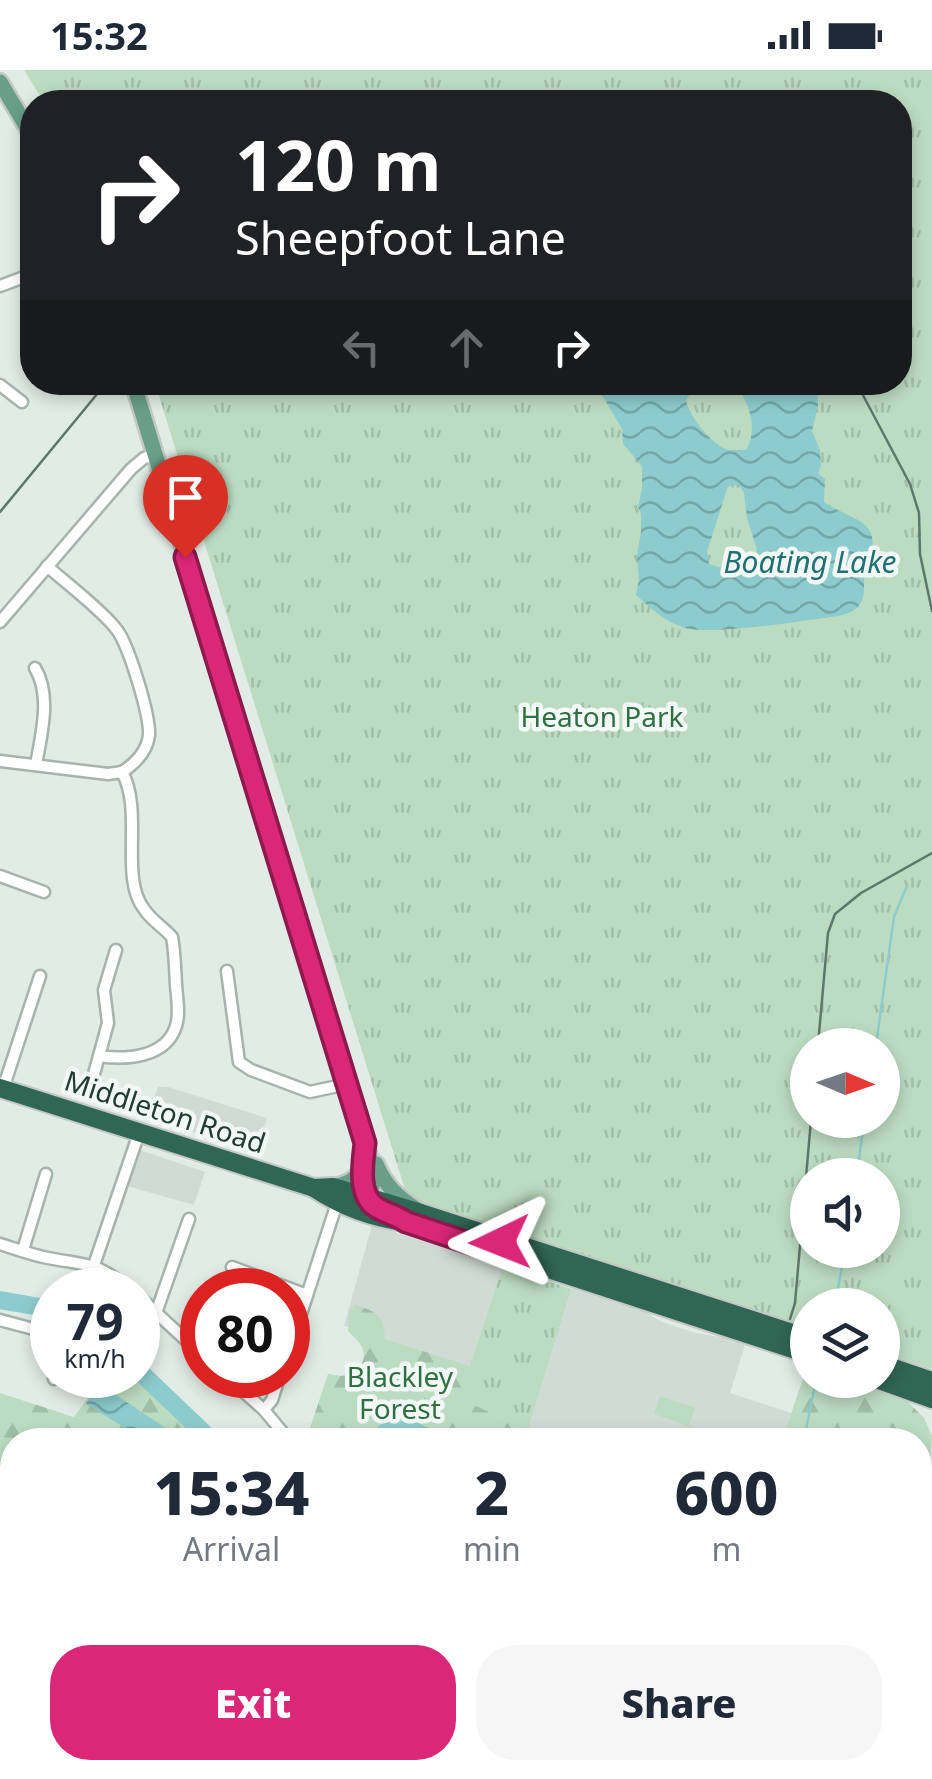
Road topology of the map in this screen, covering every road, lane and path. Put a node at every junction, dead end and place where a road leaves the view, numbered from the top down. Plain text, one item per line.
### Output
1 (0, 82) edge
2 (20, 116) edge
3 (0, 385) edge
4 (137, 395) edge
5 (22, 402) dead end
6 (154, 455) junction
7 (47, 566) junction
8 (0, 622) edge
9 (35, 668) dead end
10 (0, 760) edge
11 (36, 766) junction
12 (122, 772) junction
13 (0, 876) edge
14 (44, 892) dead end
15 (116, 950) dead end
16 (226, 972) dead end
17 (40, 976) dead end
18 (100, 1056) junction
19 (347, 1084) junction
20 (1, 1088) edge
21 (90, 1088) dead end
22 (139, 1133) junction
23 (365, 1143) junction
24 (364, 1164) junction
25 (46, 1174) dead end
26 (333, 1196) junction
27 (367, 1197) junction
28 (413, 1217) junction
29 (189, 1219) dead end
30 (496, 1236) junction
31 (0, 1244) edge
32 (23, 1250) junction
33 (505, 1255) junction
34 (94, 1265) junction
35 (99, 1268) edge
36 (310, 1284) edge
37 (160, 1302) edge
38 (160, 1317) edge
39 (0, 1320) edge
40 (30, 1328) edge
41 (790, 1332) edge
42 (180, 1335) edge
43 (790, 1348) edge
44 (900, 1376) edge
45 (900, 1387) edge
46 (930, 1396) edge
47 (250, 1398) edge
48 (273, 1398) edge
49 (264, 1410) junction
50 (280, 1428) edge

1 - 2 main road
3 - 5 street
4 - 6 main road
6 - 7 street
6 - 19 main road
7 - 8 street
7 - 12 street
9 - 11 street
10 - 11 street
11 - 12 street
12 - 18 street
13 - 14 street
15 - 18 street
16 - 19 street
17 - 20 street
18 - 21 street
19 - 23 main road
20 - 22 highway, Middleton Road
22 - 26 highway, Middleton Road
22 - 34 street
23 - 24 main road
23 - 27 main road
23 - 28 main road
24 - 26 main road
24 - 27 main road
25 - 32 street
26 - 27 highway
26 - 27 highway, Middleton Road
26 - 28 highway, Middleton Road
26 - 36 street
27 - 28 highway, Middleton Road
28 - 30 highway, Middleton Road
28 - 33 highway, Middleton Road
29 - 37 street
30 - 33 highway
30 - 41 highway, Middleton Road
31 - 32 street
32 - 34 street
33 - 43 highway, Middleton Road
34 - 35 street
38 - 42 street
39 - 40 street
44 - 46 highway
45 - 46 highway
47 - 49 street
48 - 49 street
49 - 50 street

